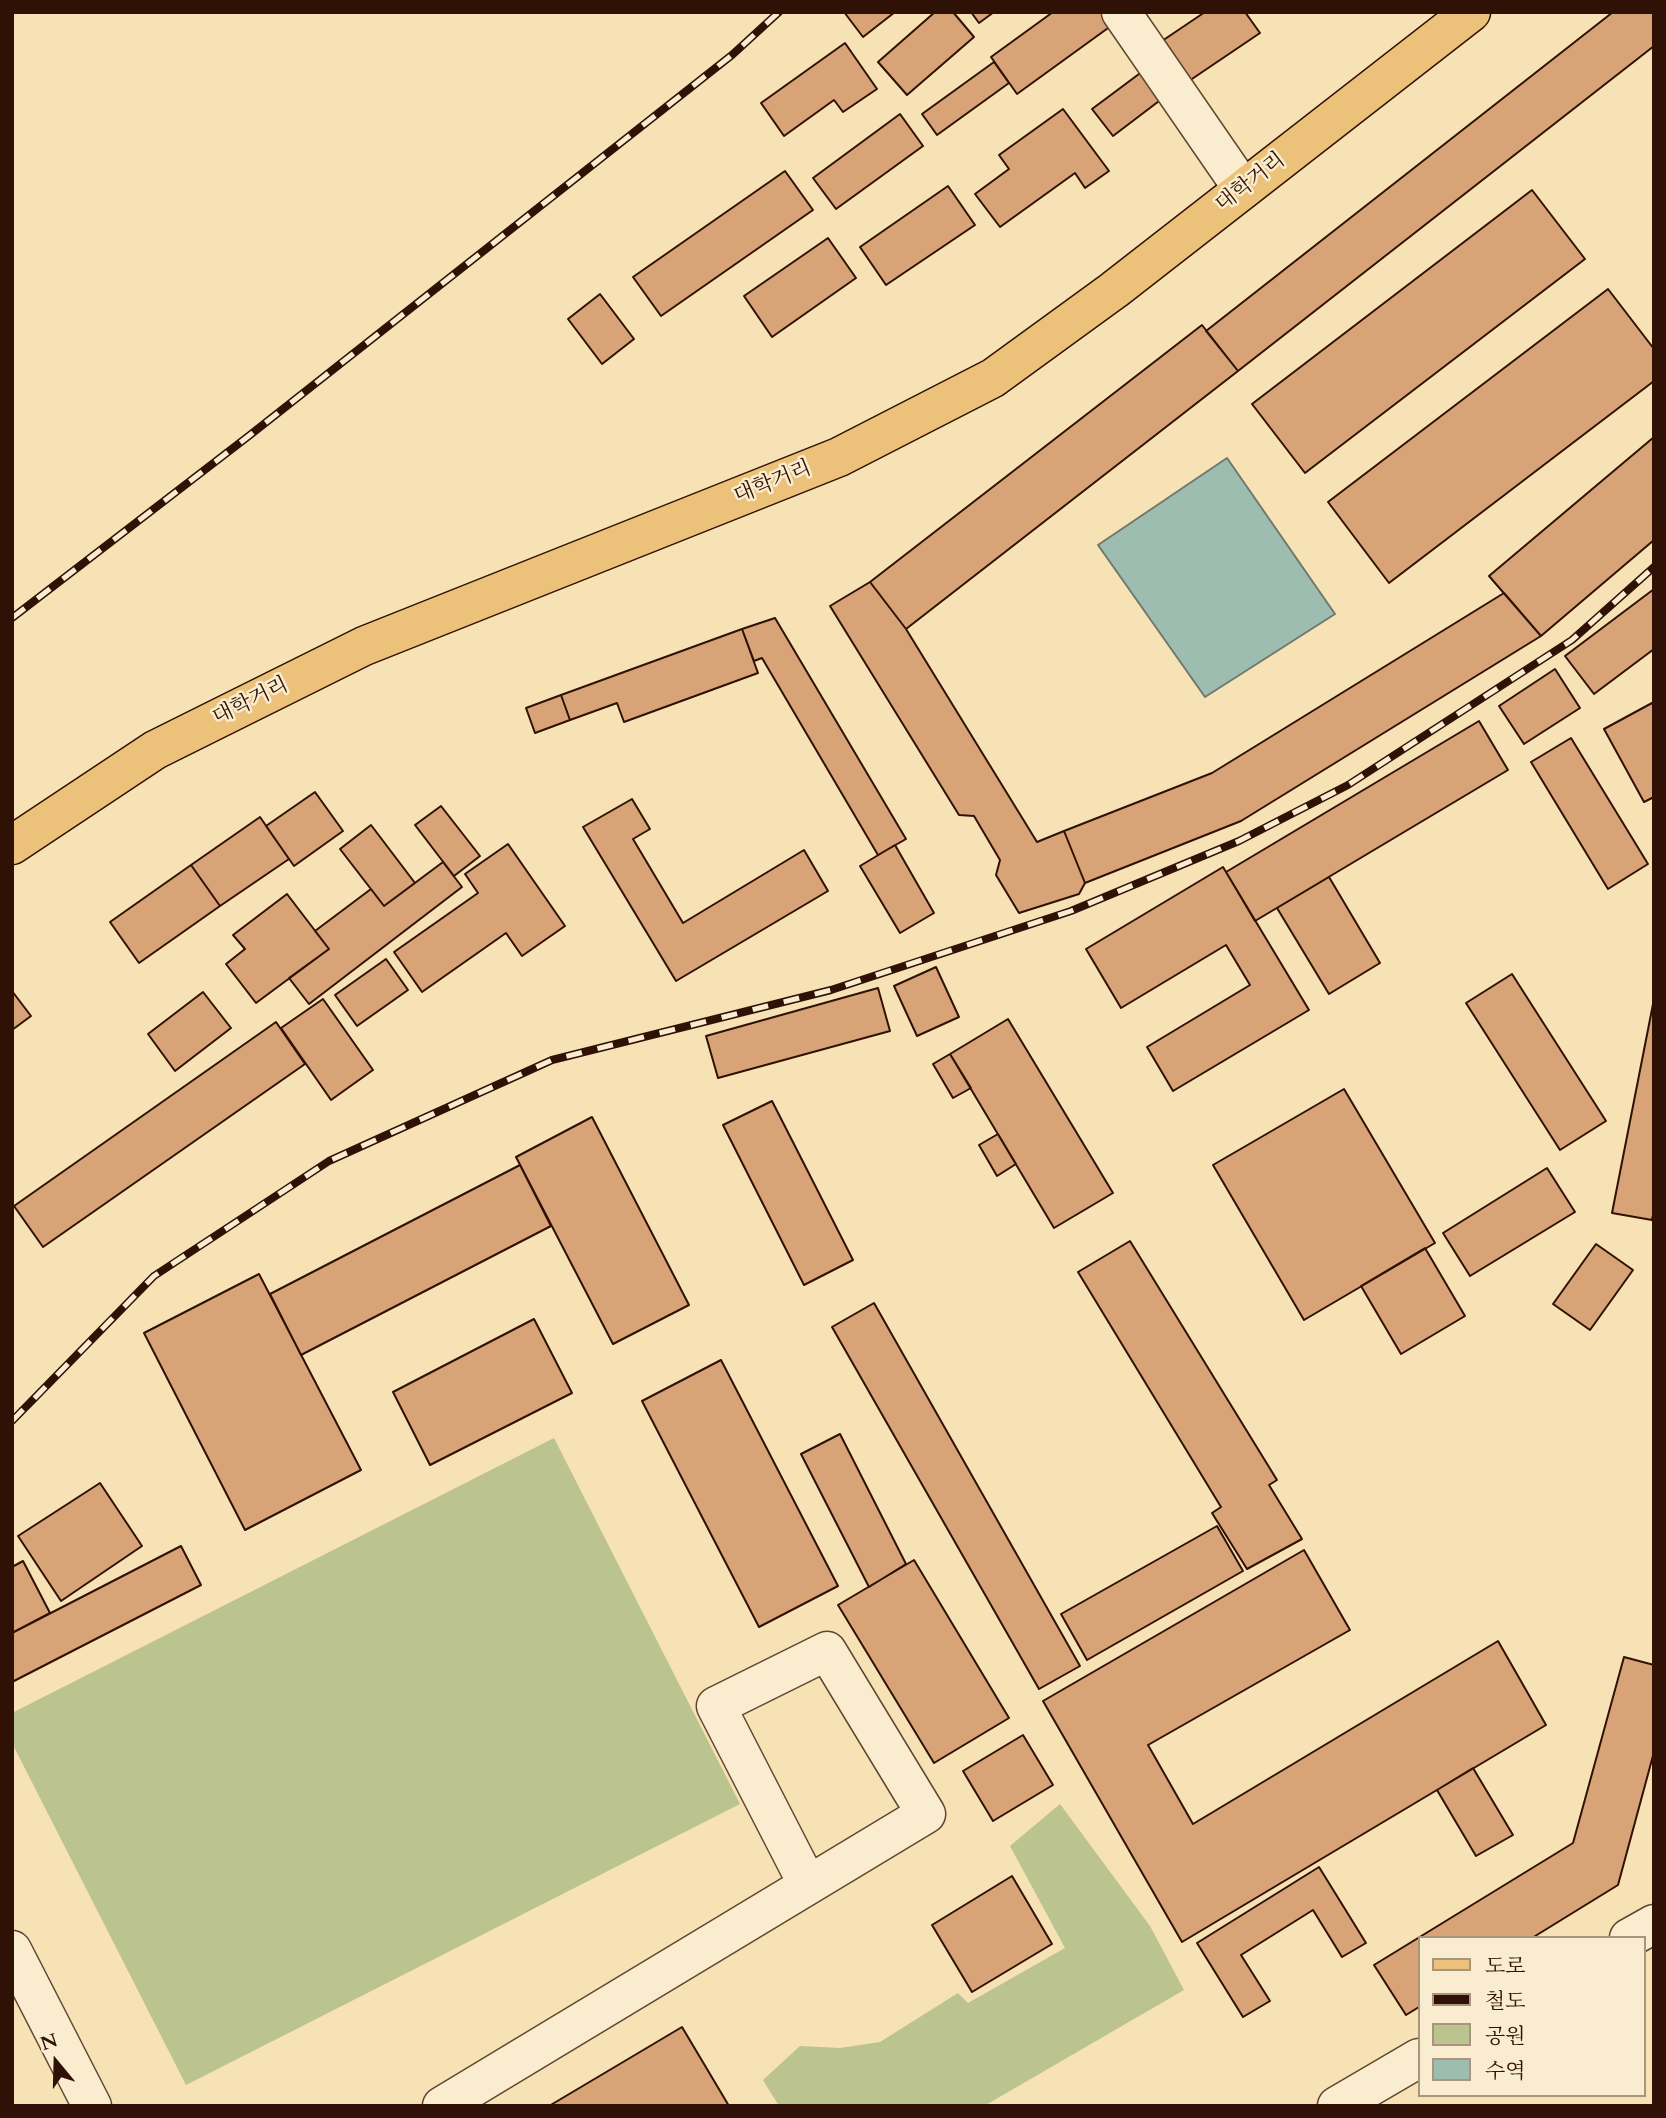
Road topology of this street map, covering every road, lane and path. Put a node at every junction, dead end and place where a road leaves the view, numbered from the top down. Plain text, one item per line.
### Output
1 (1121, 12) edge
2 (1471, 12) edge
3 (1243, 189) junction
4 (12, 845) edge
5 (808, 1885) junction
6 (1654, 1924) edge
7 (1633, 1936) edge
8 (14, 1960) edge
9 (1418, 2059) edge
10 (92, 2106) edge
11 (442, 2106) edge
12 (1337, 2106) edge

1 - 3 street
2 - 3 main road, 대학거리
3 - 4 main road, 대학거리
5 - 5 street
5 - 11 street
6 - 7 street
8 - 10 street
9 - 12 street

